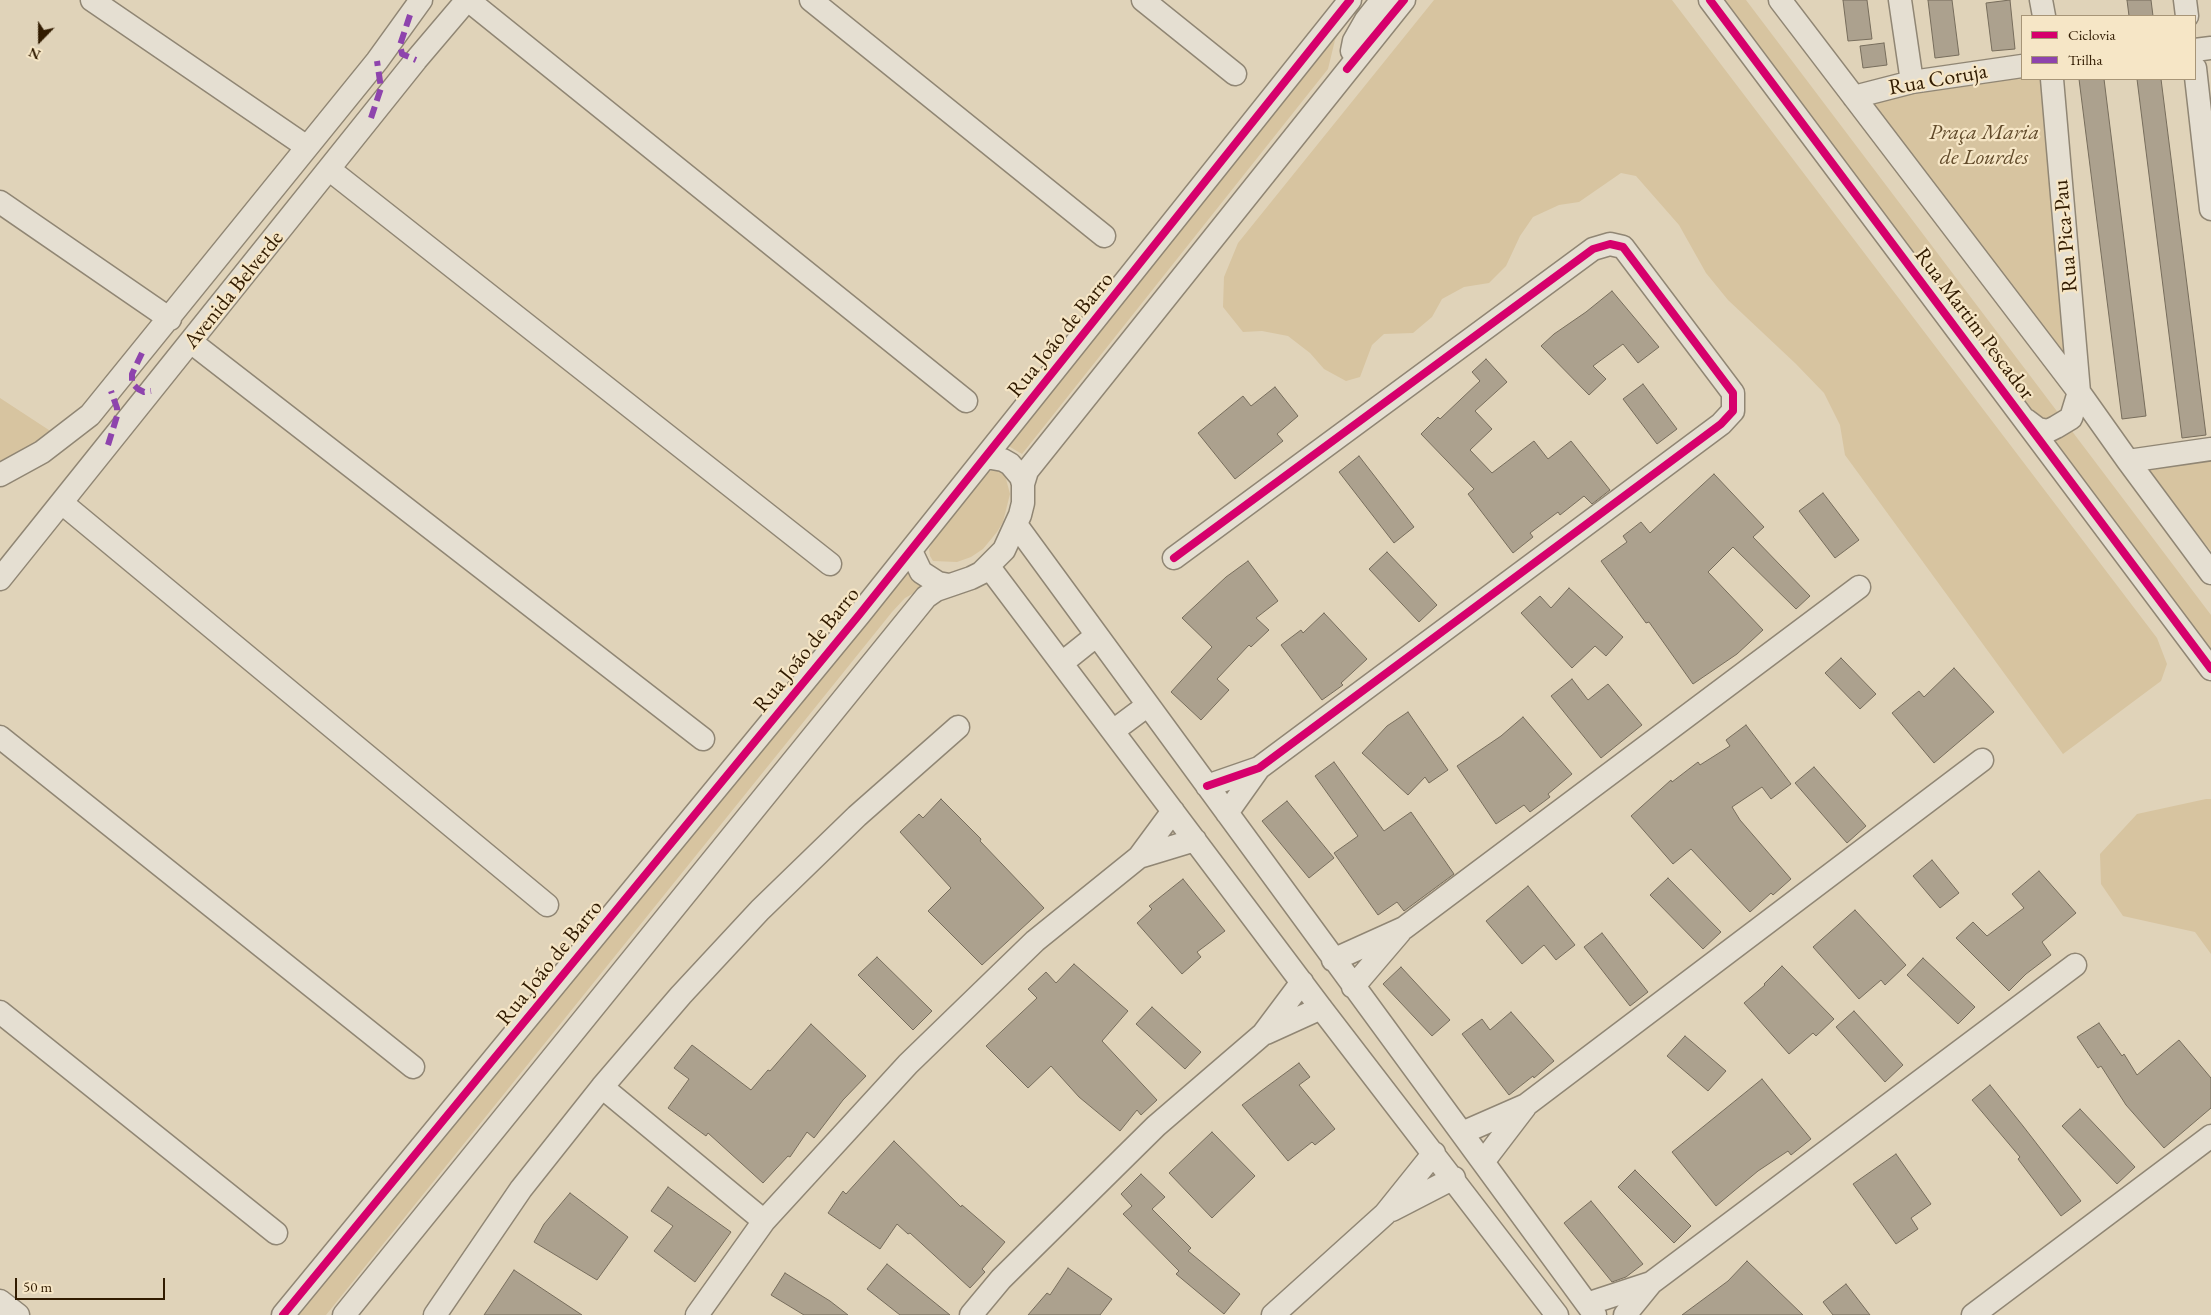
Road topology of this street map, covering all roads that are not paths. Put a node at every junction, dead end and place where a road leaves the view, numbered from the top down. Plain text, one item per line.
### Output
1 (92, 0) edge
2 (468, 0) edge
3 (811, 0) edge
4 (1143, 0) edge
5 (1350, 0) edge
6 (1382, 0) edge
7 (1404, 0) edge
8 (1710, 0) edge
9 (1780, 0) edge
10 (1900, 0) edge
11 (2041, 0) edge
12 (2185, 0) edge
13 (416, 7) edge
14 (2044, 15) edge
15 (2188, 15) edge
16 (2211, 48) edge
17 (2196, 50) edge
18 (416, 60) junction
19 (377, 62) junction
20 (2021, 66) edge
21 (1347, 69) junction
22 (1235, 74) dead end
23 (2196, 77) edge
24 (2052, 80) edge
25 (1912, 82) junction
26 (1854, 97) junction
27 (371, 118) junction
28 (307, 147) junction
29 (330, 170) junction
30 (0, 202) edge
31 (2211, 209) edge
32 (1104, 236) dead end
33 (170, 319) junction
34 (191, 342) junction
35 (142, 353) junction
36 (111, 391) junction
37 (151, 391) junction
38 (2080, 392) junction
39 (966, 401) dead end
40 (2022, 417) junction
41 (108, 445) junction
42 (2211, 449) edge
43 (986, 457) junction
44 (2128, 461) junction
45 (0, 475) edge
46 (1023, 484) junction
47 (62, 503) junction
48 (1017, 526) junction
49 (910, 551) junction
50 (1174, 558) dead end
51 (830, 564) dead end
52 (989, 567) junction
53 (2211, 572) edge
54 (0, 579) edge
55 (949, 585) junction
56 (1859, 587) dead end
57 (1097, 635) junction
58 (1062, 663) junction
59 (2211, 669) edge
60 (1148, 705) junction
61 (958, 727) dead end
62 (1113, 731) junction
63 (0, 737) edge
64 (703, 739) dead end
65 (1982, 760) dead end
66 (1259, 768) junction
67 (1207, 786) junction
68 (1173, 811) junction
69 (1226, 813) junction
70 (1194, 840) junction
71 (1139, 857) junction
72 (546, 906) dead end
73 (1404, 928) junction
74 (1334, 960) junction
75 (2076, 965) dead end
76 (1302, 982) junction
77 (1353, 987) junction
78 (1322, 1008) junction
79 (0, 1012) edge
80 (1263, 1034) junction
81 (1409, 1060) junction
82 (413, 1067) dead end
83 (1380, 1083) junction
84 (602, 1087) junction
85 (1526, 1105) junction
86 (1462, 1133) junction
87 (2211, 1136) edge
88 (1434, 1153) junction
89 (1483, 1162) junction
90 (1454, 1178) junction
91 (1385, 1214) junction
92 (764, 1221) junction
93 (276, 1232) dead end
94 (1651, 1283) junction
95 (0, 1301) edge
96 (1591, 1309) edge
97 (18, 1315) edge
98 (283, 1315) edge
99 (344, 1315) edge
100 (435, 1315) edge
101 (697, 1315) edge
102 (971, 1315) edge
103 (1274, 1315) edge
104 (1557, 1315) edge
105 (1626, 1315) edge
106 (1973, 1315) edge

1 - 28 street
2 - 18 street, Avenida Belverde
2 - 39 street
3 - 32 street
4 - 22 street
5 - 43 street, Rua João de Barro
6 - 21 street
7 - 21 street
8 - 40 street, Rua Martim Pescador
9 - 26 street, Rua Martim Pescador
10 - 25 street
11 - 14 street
12 - 15 street
13 - 18 street
13 - 19 street, Avenida Belverde
16 - 17 street
18 - 27 street, Avenida Belverde
19 - 27 street
19 - 28 street, Avenida Belverde
20 - 25 street, Rua Coruja
21 - 46 street
23 - 31 street
24 - 38 street, Rua Pica-Pau
25 - 26 street, Rua Coruja
26 - 38 street, Rua Martim Pescador
27 - 29 street, Avenida Belverde
28 - 33 street, Avenida Belverde
29 - 34 street, Avenida Belverde
29 - 51 street
30 - 33 street
33 - 35 street, Avenida Belverde
34 - 37 street, Avenida Belverde
34 - 64 street
35 - 36 street, Avenida Belverde
35 - 37 street
36 - 41 street
36 - 45 street, Avenida Belverde
37 - 41 street, Avenida Belverde
38 - 40 street
38 - 44 street, Rua Martim Pescador
40 - 59 street, Rua Martim Pescador
41 - 47 street, Avenida Belverde
42 - 44 street
43 - 46 street
43 - 49 street, Rua João de Barro
44 - 53 street, Rua Martim Pescador
46 - 48 street
47 - 54 street, Avenida Belverde
47 - 72 street
48 - 52 street
48 - 57 street
49 - 55 street
49 - 98 street, Rua João de Barro
50 - 66 street
52 - 55 street
52 - 58 street
55 - 99 street
56 - 73 street
57 - 58 street
57 - 60 street
58 - 62 street
60 - 62 street
60 - 67 street
61 - 84 street
62 - 68 street
63 - 82 street
65 - 85 street
66 - 67 street
66 - 69 street
67 - 69 street
68 - 70 street
68 - 71 street
69 - 74 street
70 - 71 street
70 - 76 street
71 - 92 street
73 - 74 street
73 - 77 street
74 - 77 street
75 - 94 street
76 - 78 street
76 - 80 street
77 - 81 street
78 - 80 street
78 - 83 street
79 - 93 street
80 - 102 street
81 - 83 street
81 - 86 street
83 - 88 street
84 - 92 street
84 - 100 street
85 - 86 street
85 - 89 street
86 - 89 street
87 - 106 street
88 - 90 street
88 - 91 street
89 - 96 street
90 - 91 street
90 - 104 street
91 - 103 street
92 - 101 street
94 - 96 street
94 - 105 street
95 - 97 street

